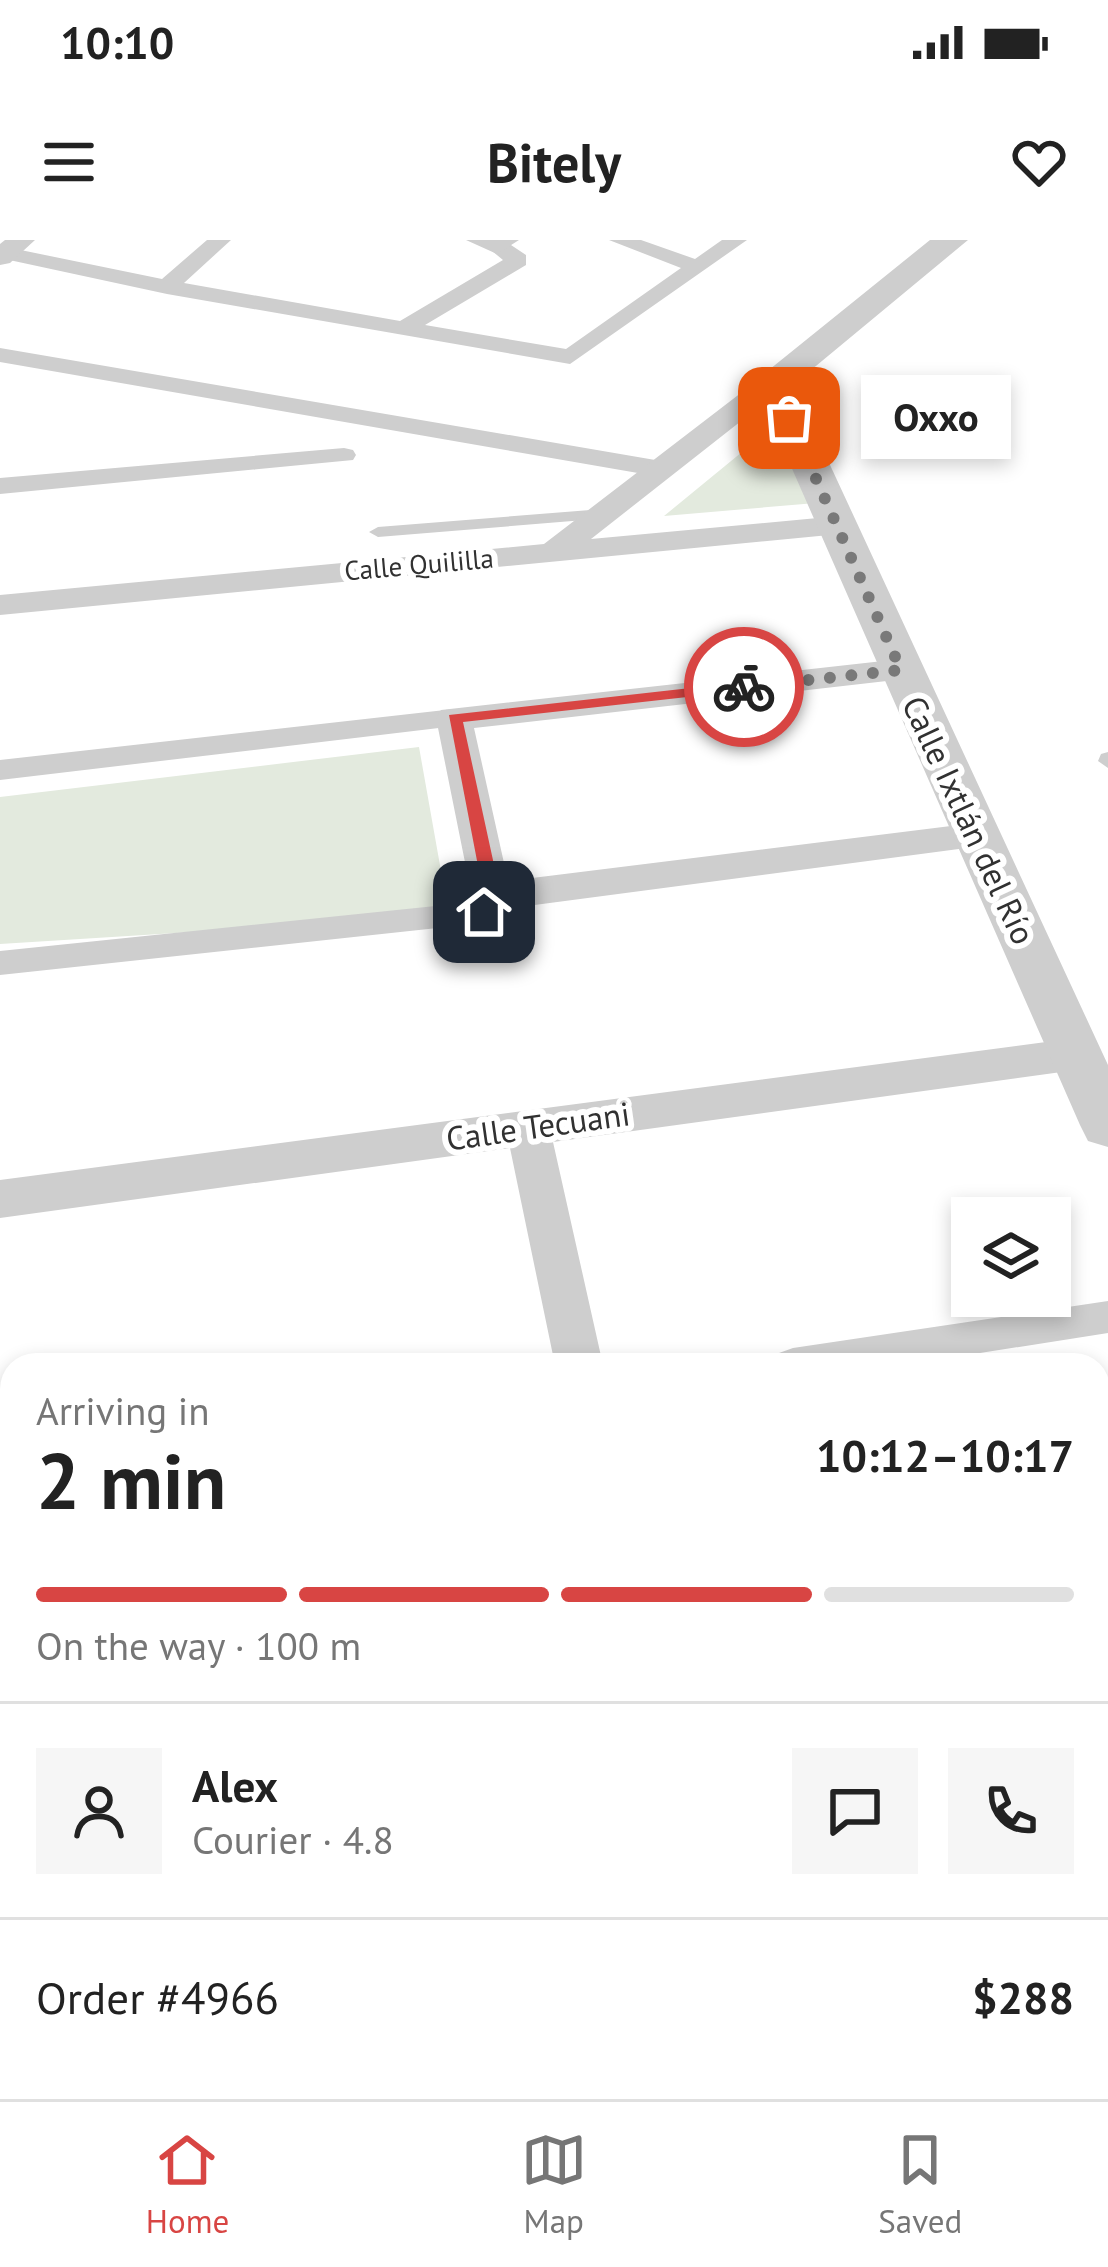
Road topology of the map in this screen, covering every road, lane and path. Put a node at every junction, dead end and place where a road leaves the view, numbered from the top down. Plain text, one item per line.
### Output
1 (220, 240) edge
2 (620, 240) edge
3 (736, 240) edge
4 (951, 240) edge
5 (494, 242) edge
6 (9, 250) edge
7 (698, 266) junction
8 (167, 287) junction
9 (404, 328) junction
10 (0, 355) edge
11 (773, 382) junction
12 (344, 455) dead end
13 (662, 469) junction
14 (0, 486) edge
15 (603, 514) junction
16 (838, 526) junction
17 (378, 532) dead end
18 (553, 553) junction
19 (0, 604) edge
20 (901, 670) junction
21 (454, 718) junction
22 (0, 770) edge
23 (975, 836) junction
24 (488, 904) junction
25 (0, 963) edge
26 (1076, 1054) junction
27 (1108, 1125) edge
28 (528, 1127) junction
29 (0, 1199) edge
30 (1108, 1317) edge
31 (576, 1353) edge
32 (872, 1353) edge

1 - 8 street
2 - 7 street
3 - 7 street
4 - 11 street
5 - 9 street
6 - 8 street
7 - 9 street
8 - 9 street
10 - 13 street
11 - 13 street
11 - 16 street, Calle Ixtlán del Río
12 - 14 street
13 - 15 street
15 - 17 lane
15 - 18 street
16 - 18 street, Calle Quililla
16 - 20 street, Calle Ixtlán del Río
18 - 19 street, Calle Quililla
20 - 21 street
20 - 23 street, Calle Ixtlán del Río
21 - 22 street
21 - 24 street
23 - 24 street
23 - 26 street, Calle Ixtlán del Río
24 - 25 street
26 - 27 street, Calle Ixtlán del Río
26 - 28 street, Calle Tecuani
28 - 29 street, Calle Tecuani
28 - 31 street
30 - 32 street

